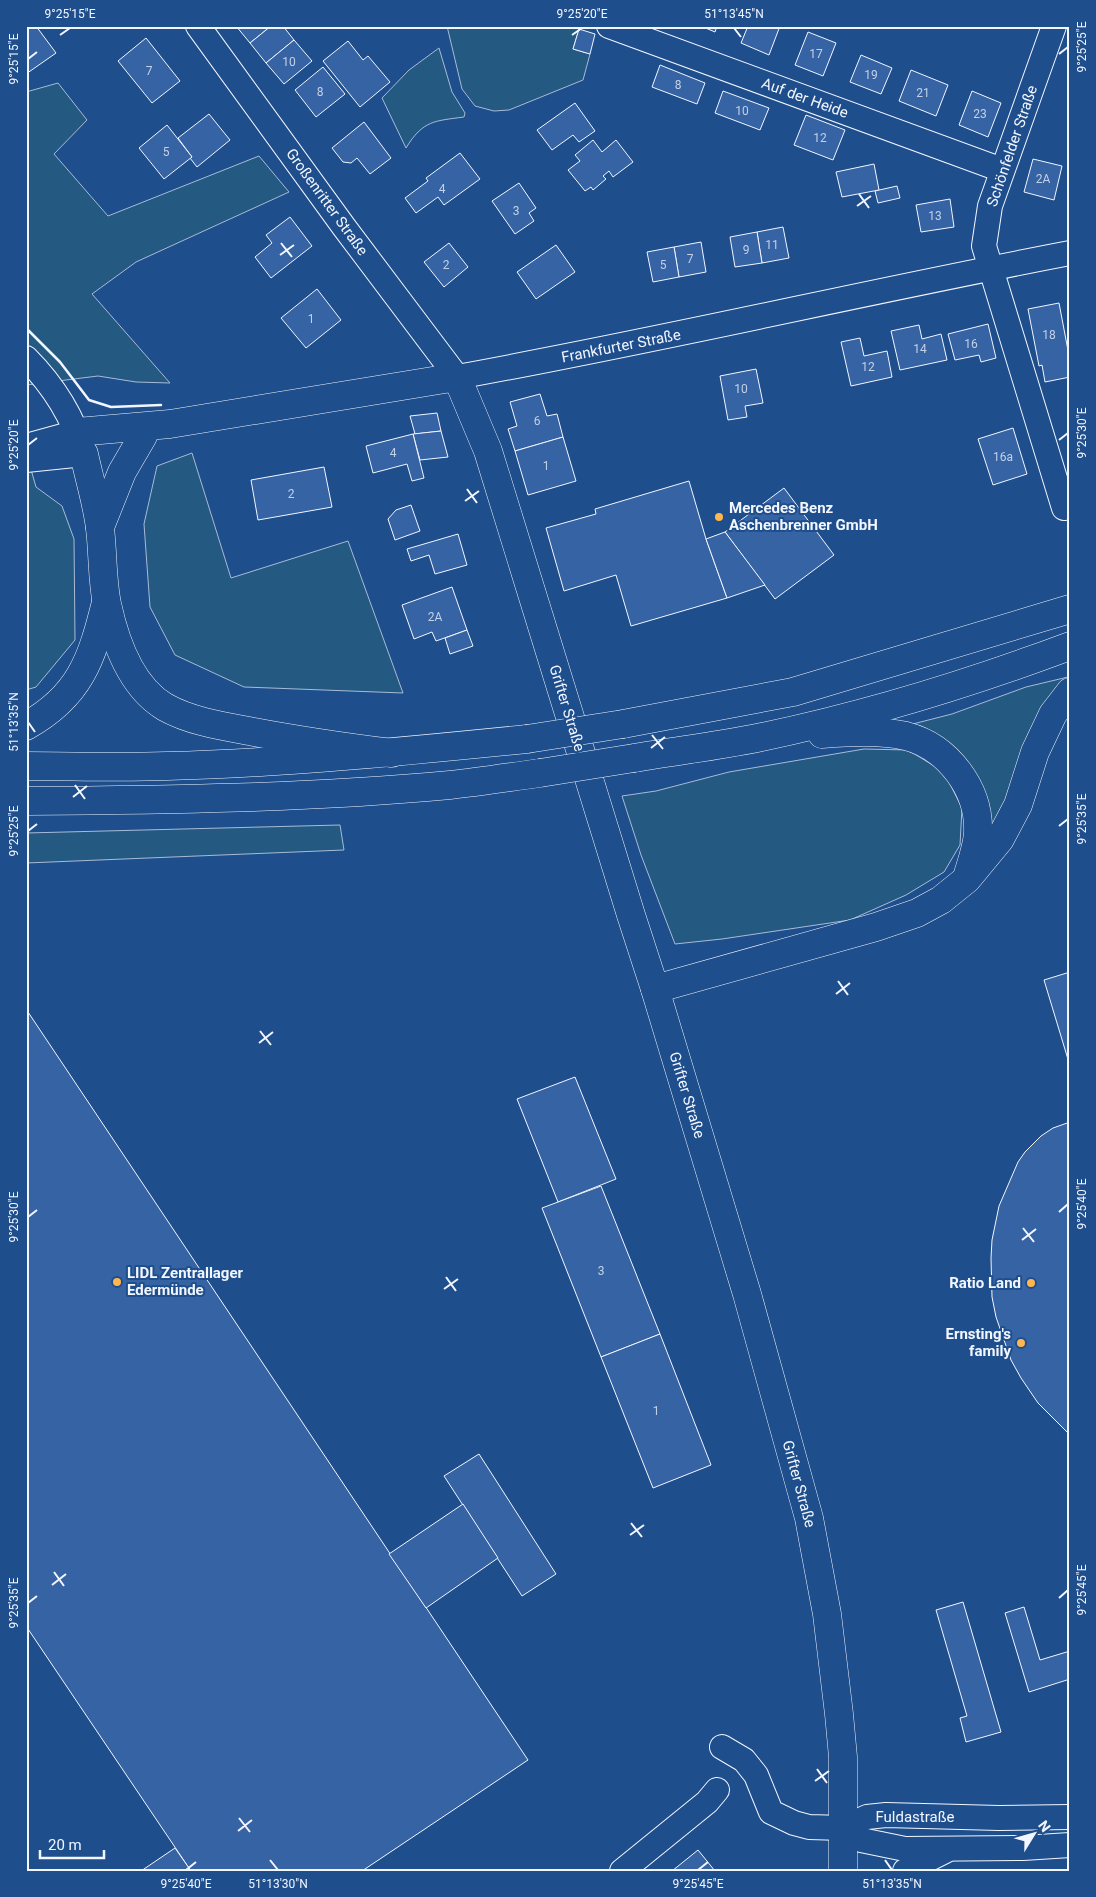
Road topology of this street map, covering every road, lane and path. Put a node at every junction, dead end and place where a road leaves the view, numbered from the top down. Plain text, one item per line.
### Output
1 (198, 26) edge
2 (609, 26) edge
3 (1054, 26) edge
4 (646, 32) edge
5 (1002, 170) junction
6 (1070, 253) edge
7 (990, 268) junction
8 (26, 358) edge
9 (457, 377) junction
10 (170, 424) junction
11 (143, 436) junction
12 (81, 443) junction
13 (26, 446) edge
14 (26, 460) edge
15 (1064, 508) dead end
16 (100, 527) junction
17 (106, 602) junction
18 (1070, 609) edge
19 (1070, 646) edge
20 (1070, 692) edge
21 (26, 726) edge
22 (758, 738) junction
23 (392, 753) junction
24 (26, 766) edge
25 (26, 801) edge
26 (967, 879) junction
27 (655, 989) junction
28 (722, 1747) dead end
29 (717, 1790) dead end
30 (1070, 1817) edge
31 (843, 1828) junction
32 (1070, 1845) edge
33 (951, 1848) junction
34 (622, 1871) edge
35 (843, 1871) edge
36 (905, 1871) edge

1 - 9 street, Großenritter Straße
2 - 4 street, Auf der Heide
3 - 5 street, Schönfelder Straße
4 - 5 street, Auf der Heide
5 - 7 street, Schönfelder Straße
6 - 7 street, Frankfurter Straße
7 - 9 street, Frankfurter Straße
7 - 15 street, Schönfelder Straße
8 - 12 street
9 - 10 main road, Frankfurter Straße
9 - 27 main road, Grifter Straße
10 - 11 main road, Frankfurter Straße
10 - 12 main road, Frankfurter Straße
11 - 12 main road, Frankfurter Straße
11 - 16 main road
12 - 13 street
12 - 14 street
12 - 16 main road
16 - 17 main road
17 - 21 main road
17 - 23 main road
18 - 23 main road, bridge
19 - 22 main road
20 - 26 main road
22 - 25 main road, bridge
22 - 26 main road
23 - 24 main road
26 - 27 main road
27 - 31 main road, Grifter Straße
28 - 31 street
29 - 34 street
30 - 31 street, Fuldastraße
31 - 33 street, Fuldastraße
31 - 35 main road, Grifter Straße
32 - 33 street, Fuldastraße
33 - 36 street

